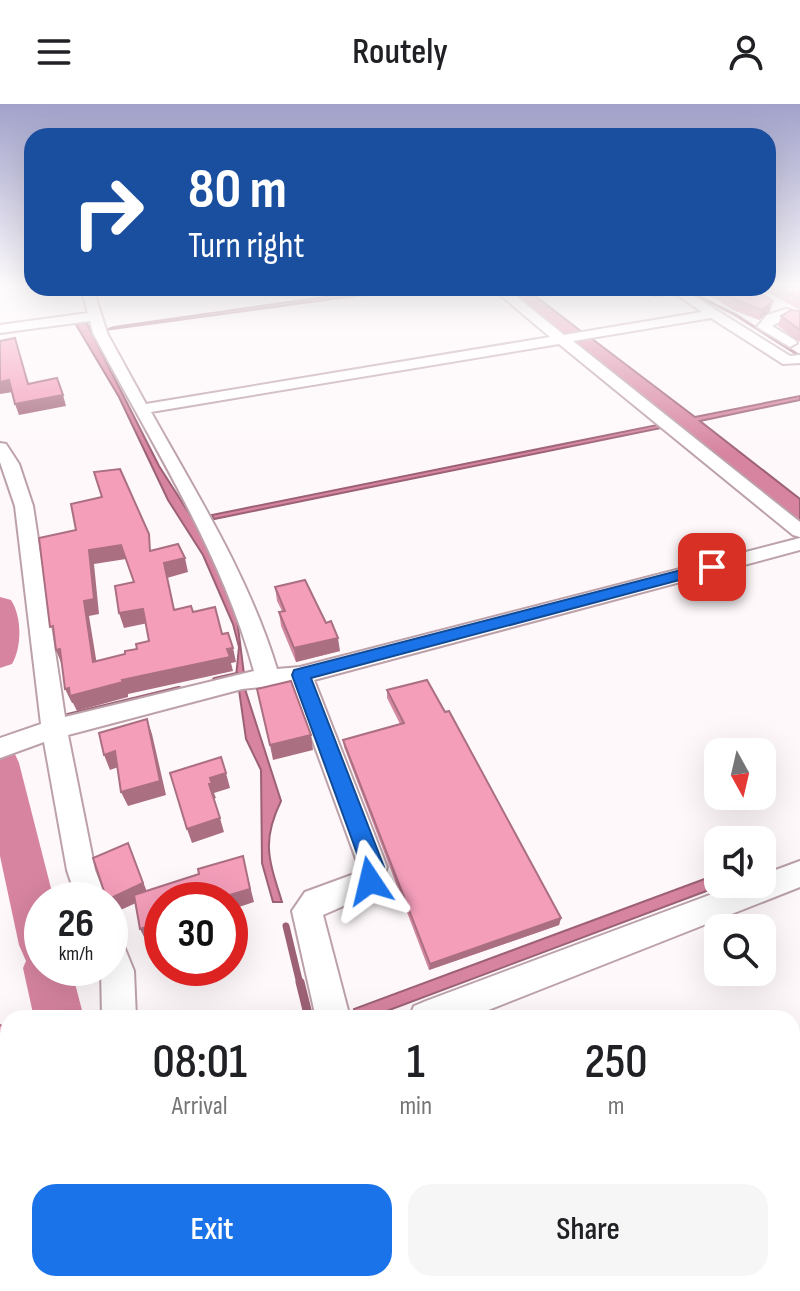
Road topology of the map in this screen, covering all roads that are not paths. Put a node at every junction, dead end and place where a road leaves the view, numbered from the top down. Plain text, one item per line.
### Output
1 (105, 342) edge
2 (542, 342) edge
3 (566, 342) edge
4 (758, 342) edge
5 (800, 359) edge
6 (143, 409) junction
7 (0, 448) edge
8 (800, 531) edge
9 (800, 544) edge
10 (300, 675) junction
11 (267, 676) junction
12 (54, 729) junction
13 (6, 746) edge
14 (800, 874) edge
15 (85, 882) edge
16 (118, 986) edge
17 (119, 1010) edge
18 (331, 1010) edge
19 (447, 1010) edge
20 (0, 1050) edge
21 (0, 1128) edge
22 (0, 1144) edge

1 - 6 street
2 - 6 street
3 - 8 street
4 - 5 street
6 - 11 street
7 - 12 street
9 - 10 street
10 - 11 street
10 - 18 street
11 - 12 street
12 - 13 street
12 - 15 street
14 - 19 street
16 - 17 street
20 - 21 highway
21 - 22 highway

